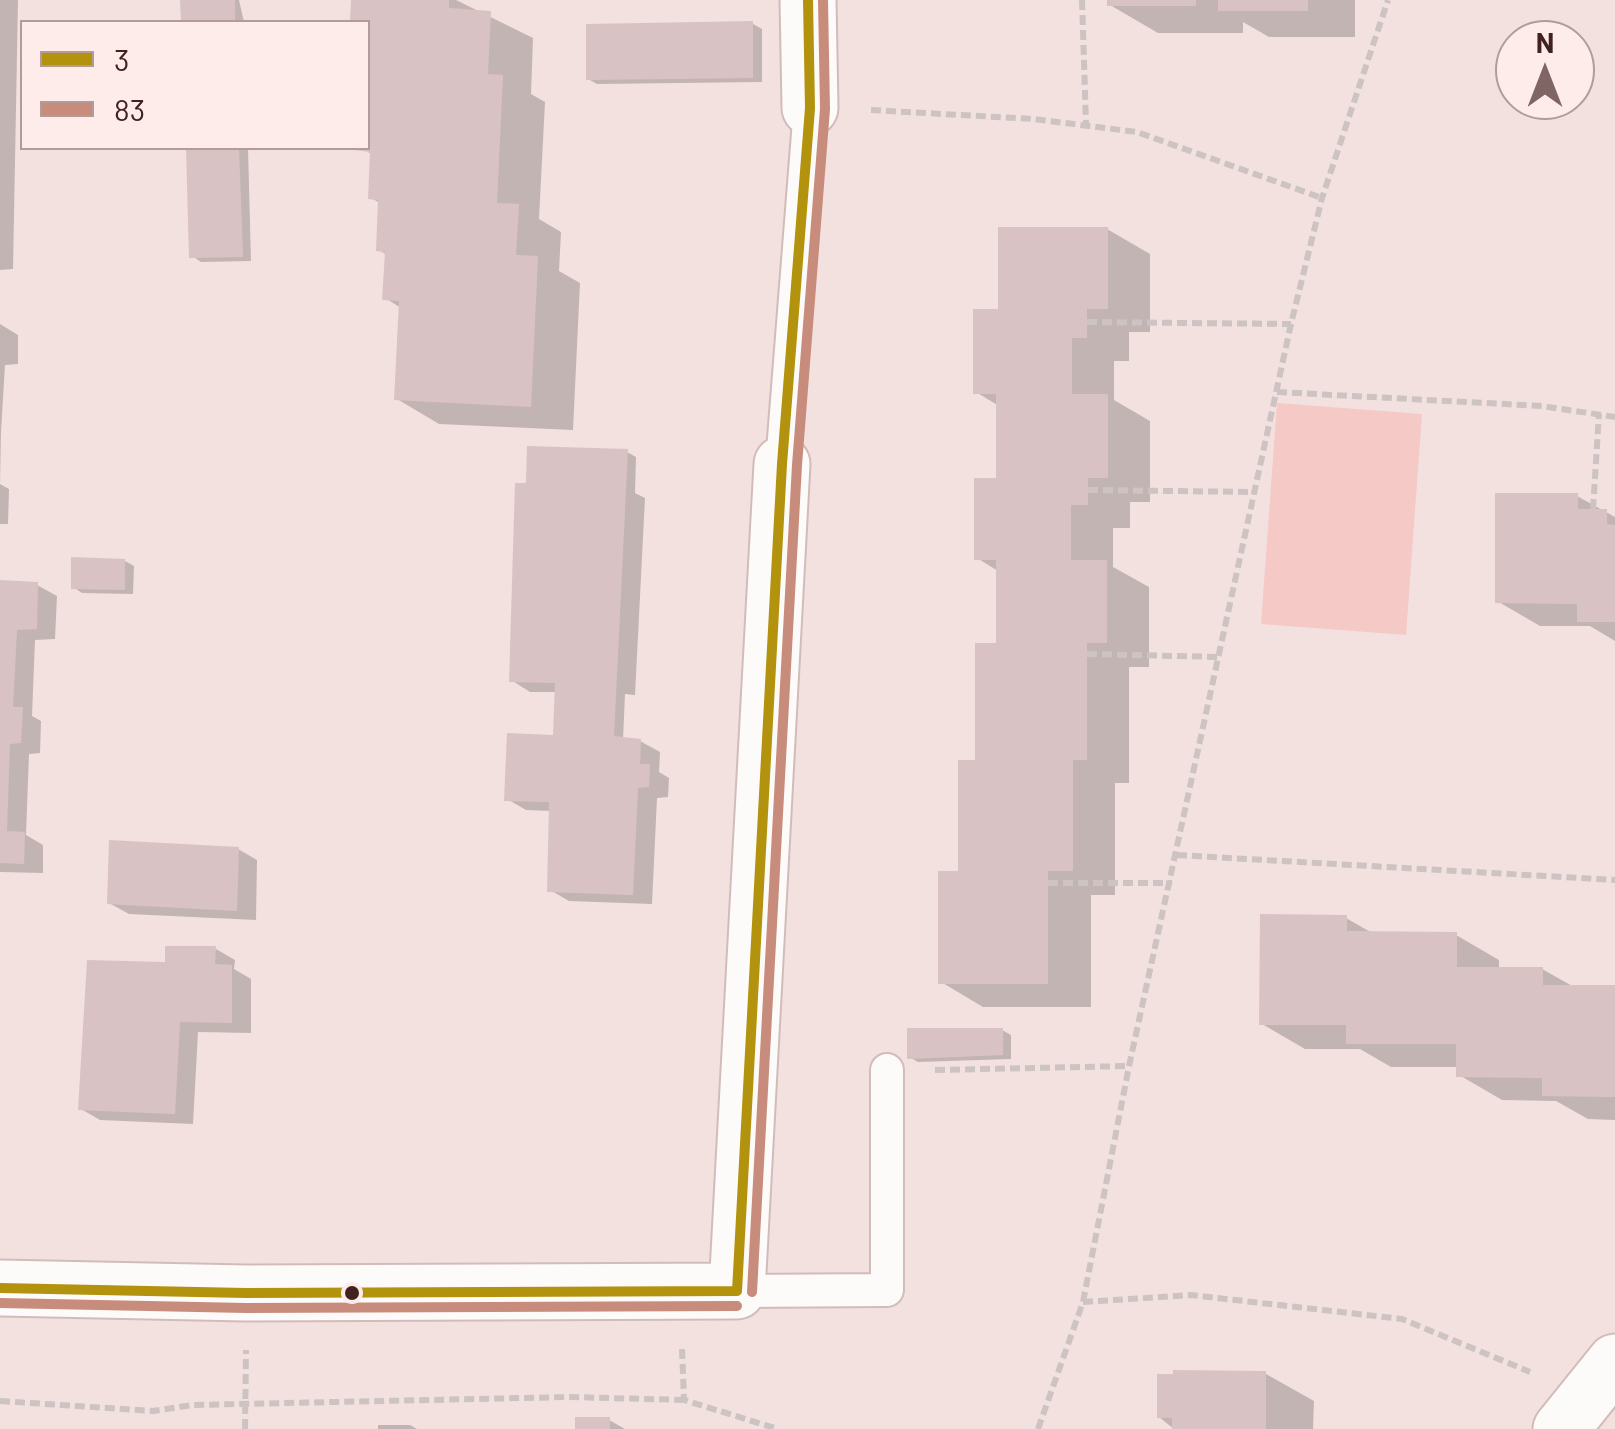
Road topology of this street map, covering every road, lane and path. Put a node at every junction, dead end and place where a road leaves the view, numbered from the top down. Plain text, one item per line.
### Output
1 (808, 0) edge
2 (1082, 0) edge
3 (1388, 0) edge
4 (810, 108) joint
5 (924, 112) dead end
6 (1086, 123) junction
7 (1322, 198) junction
8 (1087, 322) dead end
9 (1291, 324) junction
10 (1277, 392) junction
11 (1599, 414) junction
12 (1615, 416) edge
13 (782, 464) joint
14 (1088, 490) dead end
15 (1255, 492) junction
16 (1593, 510) dead end
17 (1086, 654) dead end
18 (1220, 657) junction
19 (1178, 855) junction
20 (1615, 880) edge
21 (1048, 883) dead end
22 (1172, 883) junction
23 (1129, 1066) junction
24 (888, 1070) joint
25 (0, 1288) edge
26 (737, 1291) junction
27 (680, 1292) junction
28 (1083, 1302) junction
29 (1587, 1396) edge
30 (0, 1400) edge
31 (684, 1400) junction
32 (246, 1404) junction
33 (246, 1429) edge
34 (778, 1429) edge
35 (1038, 1429) edge

1 - 4 street
2 - 6 path
3 - 7 path
4 - 13 lane
5 - 6 path
6 - 7 path
7 - 9 path
8 - 9 path
9 - 10 path
10 - 11 path
10 - 15 path
11 - 12 path
11 - 16 path
13 - 26 street
14 - 15 path
15 - 18 path
17 - 18 path
18 - 19 path
19 - 20 path
19 - 22 path
21 - 22 path
22 - 23 path
23 - 24 path
23 - 28 path
24 - 26 lane
25 - 27 street
26 - 27 street
27 - 31 path
28 - 29 path
28 - 35 path
30 - 32 path
31 - 32 path
31 - 34 path
32 - 33 path

